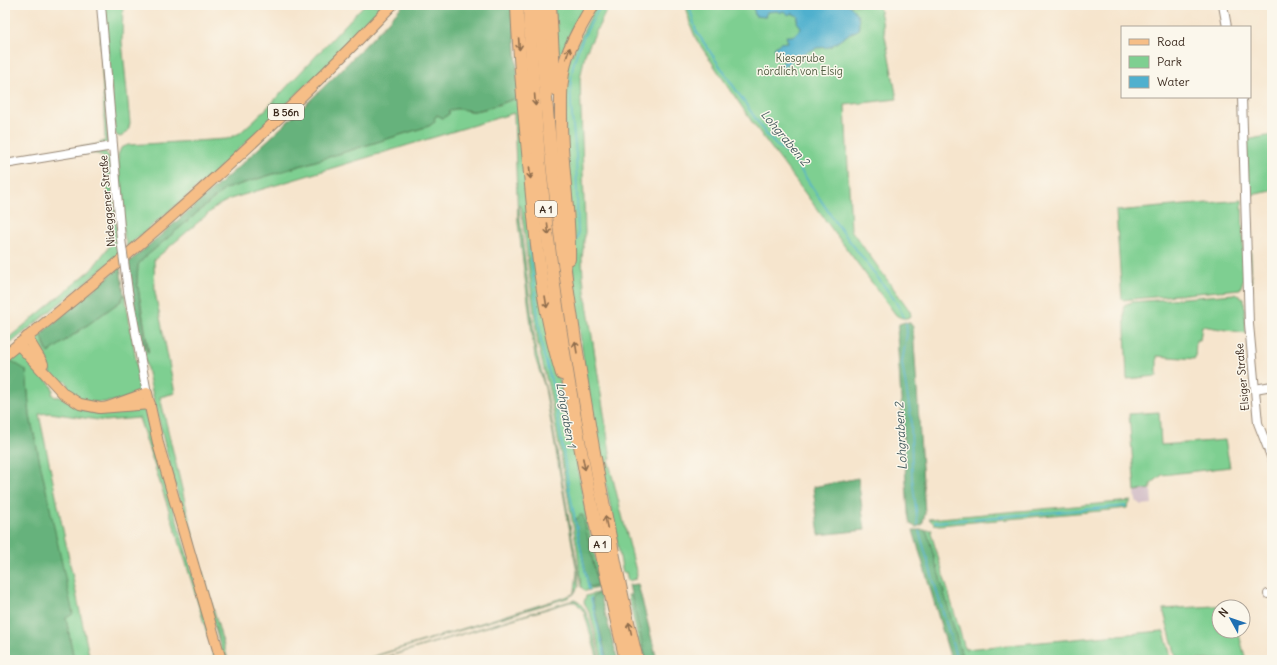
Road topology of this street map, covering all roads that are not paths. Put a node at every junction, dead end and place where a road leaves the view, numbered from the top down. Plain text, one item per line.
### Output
1 (101, 5) edge
2 (392, 5) edge
3 (517, 5) edge
4 (529, 5) edge
5 (540, 5) edge
6 (550, 5) edge
7 (593, 5) edge
8 (1223, 5) edge
9 (1227, 26) edge
10 (1242, 98) edge
11 (561, 133) junction
12 (113, 146) junction
13 (5, 164) edge
14 (568, 294) junction
15 (27, 337) junction
16 (18, 344) junction
17 (5, 354) edge
18 (52, 380) junction
19 (1272, 386) edge
20 (1255, 389) junction
21 (147, 393) junction
22 (150, 404) junction
23 (108, 407) junction
24 (574, 412) junction
25 (1272, 459) edge
26 (612, 575) junction
27 (617, 598) junction
28 (221, 660) edge
29 (626, 660) edge
30 (637, 660) edge

1 - 12 street, Nideggener Straße
2 - 15 main road, B 56n
3 -> 24 highway
4 -> 24 highway, A 1
5 - 14 highway, A 1
6 - 11 highway
11 -> 7 highway
8 - 9 street
10 - 20 street, Elsiger Straße
11 - 14 highway
12 - 13 street
12 - 21 street, Nideggener Straße, bridge
26 -> 14 highway, A 1
15 - 16 main road, B 56n
15 - 18 main road
16 - 17 main road, B 56n
16 - 18 main road
18 - 23 main road
19 - 20 street
20 - 25 street, Elsiger Straße
21 - 22 main road
21 - 23 main road
22 - 23 main road
22 - 28 main road
24 -> 26 highway, A 1
26 - 27 highway, A 1
27 - 29 highway, A 1
30 -> 27 highway, A 1

